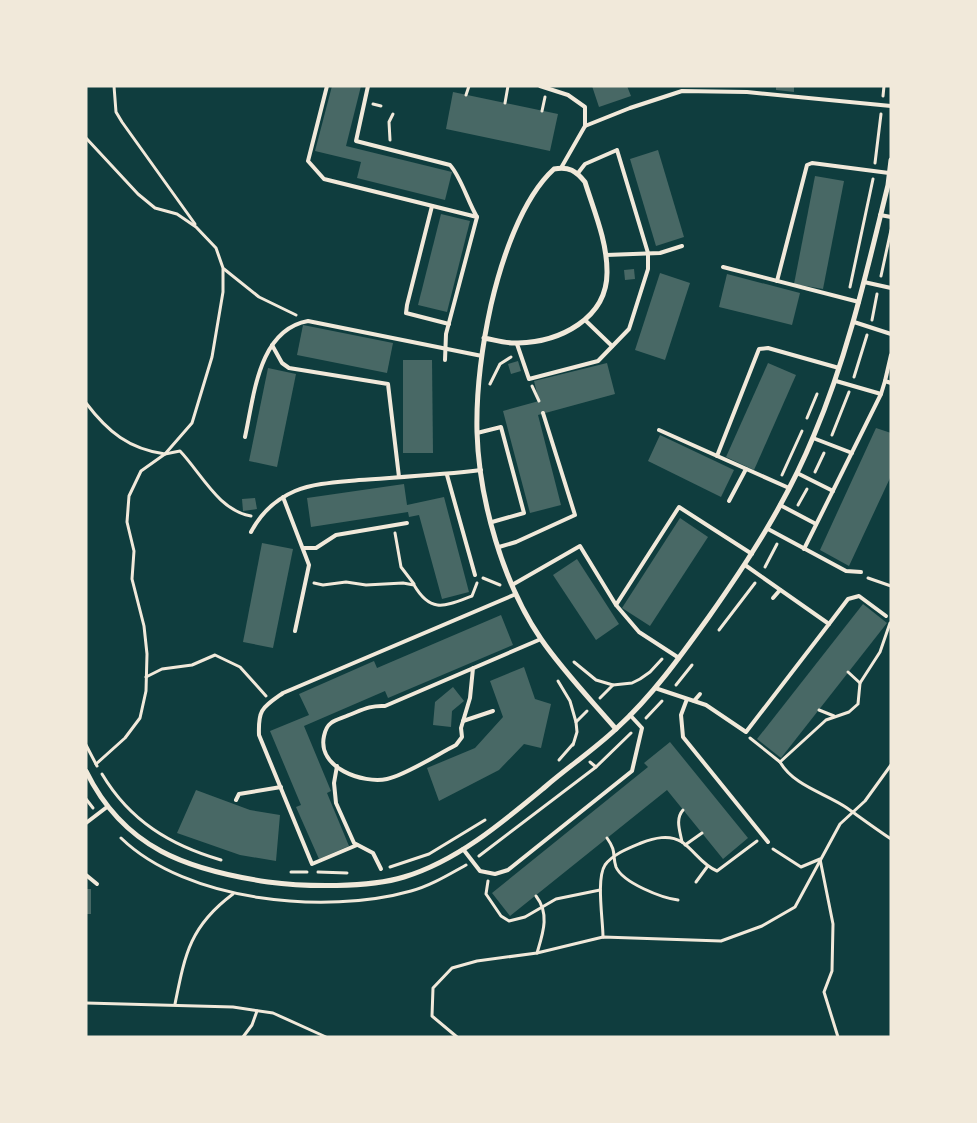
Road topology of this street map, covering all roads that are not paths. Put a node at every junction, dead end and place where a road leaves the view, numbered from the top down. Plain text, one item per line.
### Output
1 (327, 86) edge
2 (368, 86) edge
3 (540, 86) edge
4 (556, 88) edge
5 (891, 106) edge
6 (586, 126) junction
7 (891, 160) edge
8 (561, 168) junction
9 (578, 173) junction
10 (889, 173) junction
11 (432, 206) junction
12 (880, 215) junction
13 (477, 217) junction
14 (891, 217) edge
15 (682, 246) dead end
16 (648, 253) junction
17 (606, 255) junction
18 (723, 267) dead end
19 (777, 281) junction
20 (864, 282) junction
21 (891, 288) edge
22 (859, 302) junction
23 (585, 320) junction
24 (854, 322) junction
25 (448, 324) junction
26 (891, 334) edge
27 (484, 338) junction
28 (517, 344) junction
29 (272, 345) junction
30 (612, 346) junction
31 (444, 347) junction
32 (891, 355) edge
33 (482, 356) junction
34 (445, 360) dead end
35 (840, 368) junction
36 (836, 381) junction
37 (885, 381) junction
38 (891, 383) edge
39 (881, 394) junction
40 (543, 413) dead end
41 (659, 430) dead end
42 (477, 433) junction
43 (245, 437) dead end
44 (813, 438) junction
45 (852, 454) junction
46 (718, 456) junction
47 (746, 468) junction
48 (481, 470) junction
49 (797, 473) junction
50 (447, 475) junction
51 (399, 477) junction
52 (789, 488) junction
53 (833, 491) junction
54 (283, 497) junction
55 (729, 501) dead end
56 (780, 505) junction
57 (492, 522) junction
58 (407, 523) dead end
59 (816, 524) junction
60 (768, 529) junction
61 (251, 532) dead end
62 (499, 547) junction
63 (304, 548) junction
64 (804, 549) junction
65 (752, 554) junction
66 (745, 565) junction
67 (861, 572) dead end
68 (475, 575) road end
69 (512, 586) junction
70 (780, 590) junction
71 (516, 594) junction
72 (773, 598) dead end
73 (616, 605) junction
74 (886, 616) road end
75 (829, 624) junction
76 (295, 631) dead end
77 (541, 639) junction
78 (679, 658) junction
79 (473, 668) junction
80 (654, 688) junction
81 (700, 694) dead end
82 (687, 699) junction
83 (694, 701) junction
84 (493, 712) dead end
85 (630, 715) junction
86 (463, 722) junction
87 (616, 729) junction
88 (337, 766) junction
89 (86, 771) edge
90 (281, 787) junction
91 (236, 800) dead end
92 (107, 806) junction
93 (86, 823) edge
94 (768, 842) road end
95 (357, 844) junction
96 (463, 849) junction
97 (381, 870) road end
98 (86, 875) edge
99 (97, 884) dead end

1 - 11 lane
2 - 13 lane
3 - 4 lane
4 - 6 lane
5 - 6 lane
6 - 8 lane
7 - 10 street
8 - 9 street
8 - 27 street
9 - 16 lane
9 - 17 street
10 - 12 street
10 - 19 lane
11 - 13 lane
11 - 25 lane
12 - 14 lane
12 - 20 street
13 - 25 lane
15 - 16 lane
16 - 17 lane
16 - 30 lane
17 - 23 street
18 - 19 lane
19 - 22 lane
20 - 21 lane
20 - 22 street
22 - 24 street
23 - 28 street
23 - 30 lane
24 - 26 lane
24 - 35 street
25 - 31 lane
27 - 28 street
27 - 33 street
28 - 30 lane
29 - 31 lane
29 - 43 lane
29 - 51 lane
31 - 33 lane
31 - 34 lane
32 - 37 lane
33 - 42 street
35 - 36 street
35 - 46 lane
36 - 39 lane
36 - 44 street
37 - 38 lane
37 - 39 lane
39 - 45 lane
40 - 62 lane
41 - 46 lane
42 - 48 street
42 - 57 lane
44 - 45 lane
44 - 49 street
45 - 53 lane
46 - 47 lane
47 - 52 lane
47 - 55 lane
48 - 50 lane
48 - 57 street
49 - 52 street
49 - 53 lane
50 - 51 lane
50 - 68 lane
51 - 54 lane
52 - 56 street
53 - 59 lane
54 - 61 lane
54 - 63 lane
56 - 59 lane
56 - 60 street
57 - 62 street
58 - 63 lane
59 - 64 lane
60 - 64 lane
60 - 65 street
62 - 69 street
63 - 76 lane
64 - 67 lane
65 - 66 street
65 - 73 lane
66 - 70 lane
66 - 78 street
69 - 71 street
69 - 73 lane
70 - 72 lane
70 - 75 lane
71 - 77 street
71 - 90 lane
73 - 78 lane
74 - 75 lane
75 - 83 lane
77 - 79 lane
77 - 87 street
78 - 80 street
79 - 86 lane
79 - 88 lane
80 - 82 lane
80 - 85 street
81 - 83 lane
82 - 83 lane
82 - 94 lane
84 - 86 lane
85 - 87 street
85 - 96 lane
86 - 88 lane
87 - 96 street
88 - 95 lane
89 - 92 street
90 - 91 lane
90 - 95 lane
92 - 93 lane
92 - 96 street
95 - 97 lane
98 - 99 lane

